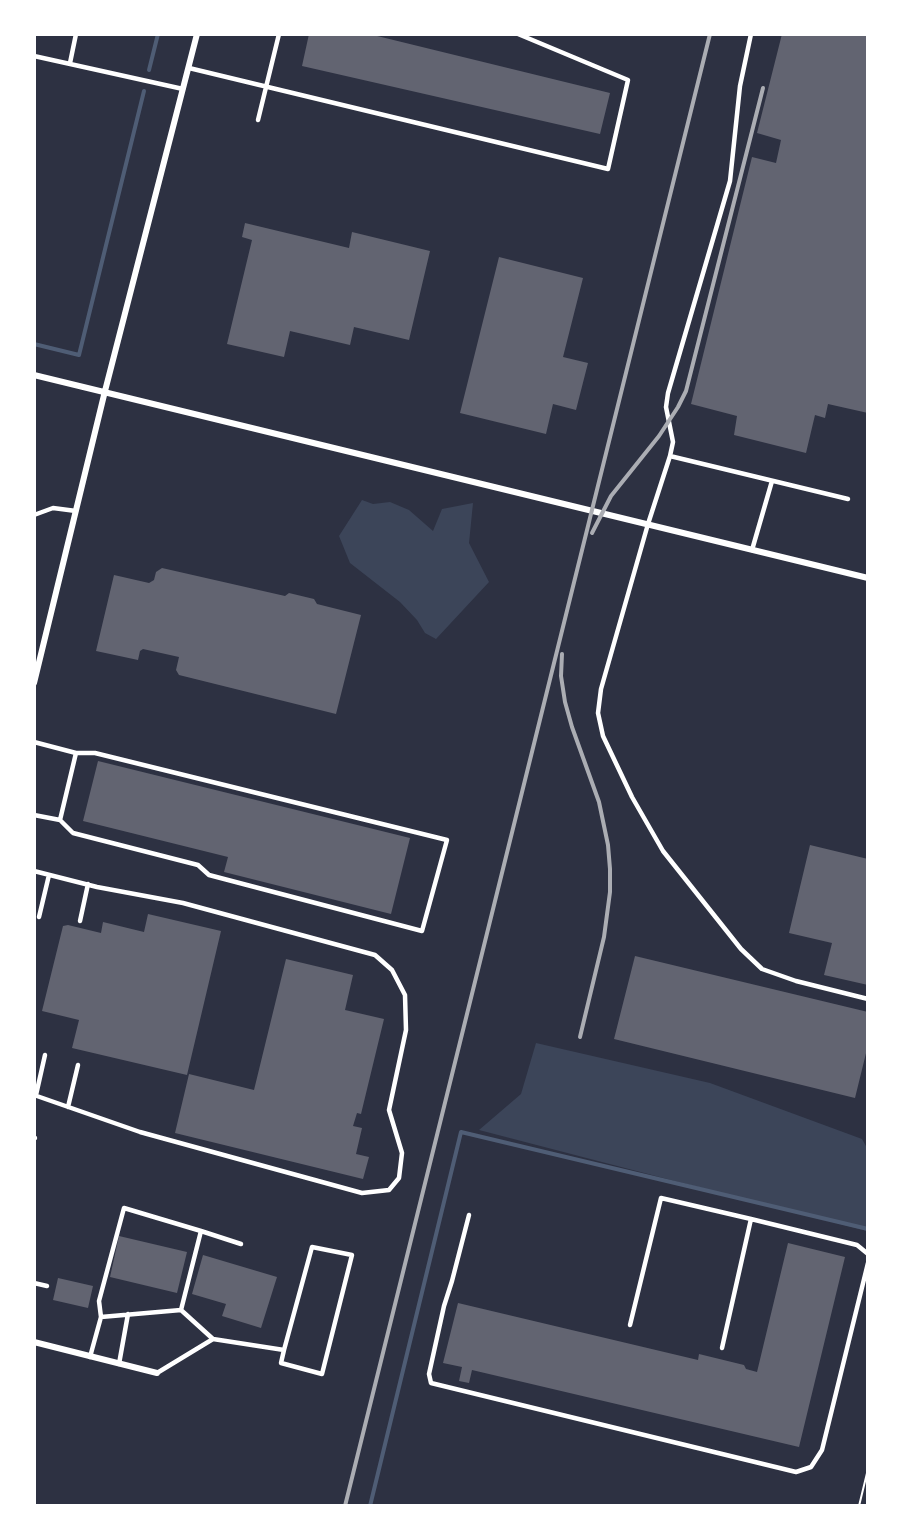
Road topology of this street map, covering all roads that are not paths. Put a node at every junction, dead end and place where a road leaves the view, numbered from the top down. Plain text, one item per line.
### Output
1 (76, 34) edge
2 (197, 34) edge
3 (279, 34) edge
4 (518, 34) edge
5 (751, 34) edge
6 (34, 56) edge
7 (70, 63) junction
8 (189, 68) junction
9 (266, 86) junction
10 (183, 89) junction
11 (258, 120) dead end
12 (34, 375) edge
13 (105, 392) junction
14 (670, 456) junction
15 (772, 481) junction
16 (848, 499) dead end
17 (76, 511) junction
18 (34, 515) edge
19 (648, 524) junction
20 (752, 550) junction
21 (867, 578) edge
22 (34, 683) edge
23 (34, 742) edge
24 (76, 753) junction
25 (34, 815) edge
26 (60, 820) junction
27 (34, 871) edge
28 (49, 875) junction
29 (88, 884) junction
30 (39, 917) dead end
31 (80, 921) dead end
32 (867, 999) edge
33 (45, 1055) dead end
34 (78, 1065) dead end
35 (35, 1095) edge
36 (68, 1107) junction
37 (469, 1215) dead end
38 (751, 1219) junction
39 (201, 1231) junction
40 (241, 1244) dead end
41 (867, 1254) edge
42 (867, 1263) edge
43 (34, 1284) edge
44 (47, 1286) dead end
45 (181, 1310) junction
46 (128, 1314) junction
47 (101, 1317) junction
48 (630, 1325) dead end
49 (213, 1339) junction
50 (34, 1342) edge
51 (722, 1348) dead end
52 (284, 1350) junction
53 (90, 1357) junction
54 (119, 1364) junction
55 (157, 1374) joint

1 - 7 lane
2 - 8 street
3 - 9 lane
4 - 9 lane
5 - 14 lane
6 - 7 lane
7 - 10 lane
8 - 9 lane
8 - 10 street
9 - 11 lane
10 - 13 street
12 - 13 street
13 - 17 street
13 - 19 street
14 - 15 lane
14 - 19 lane
15 - 16 lane
15 - 20 lane
17 - 18 lane
17 - 22 street
19 - 20 street
19 - 32 lane
20 - 21 street
23 - 24 lane
24 - 26 lane
24 - 26 lane
25 - 26 lane
27 - 28 lane
28 - 29 lane
28 - 30 lane
29 - 31 lane
29 - 36 lane
33 - 35 lane
34 - 36 lane
35 - 36 lane
37 - 42 lane
38 - 41 lane
38 - 48 lane
38 - 51 lane
39 - 40 lane
39 - 45 lane
39 - 47 lane
43 - 44 lane
45 - 46 lane
45 - 49 lane
46 - 47 lane
46 - 54 lane
47 - 53 lane
49 - 52 lane
49 - 55 lane
50 - 53 street
52 - 52 lane
53 - 54 street
54 - 55 street

